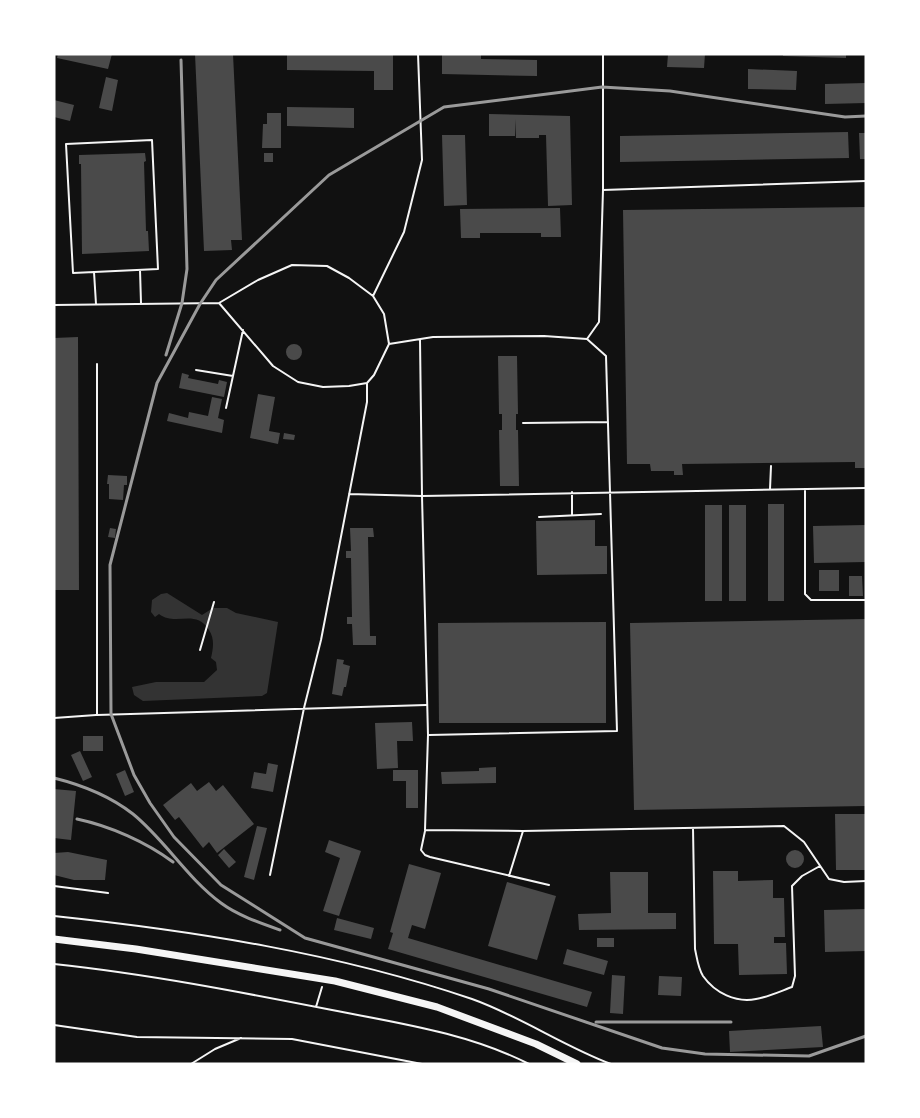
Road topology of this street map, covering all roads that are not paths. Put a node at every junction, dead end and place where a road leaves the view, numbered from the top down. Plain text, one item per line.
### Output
1 (418, 54) edge
2 (603, 54) edge
3 (866, 181) edge
4 (603, 190) junction
5 (140, 270) junction
6 (94, 272) junction
7 (373, 296) junction
8 (141, 303) junction
9 (219, 303) junction
10 (96, 304) junction
11 (54, 305) edge
12 (243, 330) junction
13 (420, 339) junction
14 (587, 339) junction
15 (389, 344) junction
16 (97, 364) dead end
17 (196, 370) dead end
18 (233, 376) junction
19 (367, 382) junction
20 (226, 408) dead end
21 (608, 422) junction
22 (523, 423) dead end
23 (771, 466) dead end
24 (866, 488) edge
25 (770, 489) junction
26 (805, 490) junction
27 (611, 491) junction
28 (572, 492) junction
29 (349, 494) junction
30 (422, 496) junction
31 (601, 514) dead end
32 (572, 515) junction
33 (539, 517) dead end
34 (866, 600) edge
35 (426, 705) junction
36 (304, 708) junction
37 (97, 715) junction
38 (54, 718) edge
39 (428, 735) junction
40 (693, 828) junction
41 (425, 830) junction
42 (523, 831) junction
43 (820, 866) junction
44 (270, 875) dead end
45 (510, 876) junction
46 (866, 881) edge
47 (549, 885) dead end
48 (54, 886) edge
49 (108, 893) dead end
50 (54, 939) edge
51 (54, 1025) edge
52 (244, 1037) junction
53 (191, 1064) edge
54 (422, 1064) edge
55 (577, 1064) edge

1 - 7 lane
2 - 4 lane
3 - 4 lane
4 - 14 lane
5 - 6 lane
5 - 6 lane
5 - 8 lane
6 - 10 lane
7 - 9 lane
7 - 15 lane
8 - 9 lane
8 - 10 lane
9 - 12 lane
10 - 11 lane
12 - 18 lane
12 - 19 lane
13 - 14 lane
13 - 15 lane
13 - 30 lane
14 - 21 lane
15 - 19 lane
16 - 37 lane
17 - 18 lane
18 - 20 lane
19 - 29 lane
21 - 22 lane
21 - 27 lane
23 - 25 lane
24 - 26 lane
25 - 26 lane
25 - 27 lane
26 - 34 lane
27 - 28 lane
27 - 39 lane
28 - 30 lane
28 - 32 lane
29 - 30 lane
29 - 36 lane
30 - 35 lane
31 - 32 lane
32 - 33 lane
35 - 36 lane
35 - 39 lane
36 - 37 lane
36 - 44 lane
37 - 38 lane
39 - 41 lane
40 - 42 lane
40 - 43 lane
40 - 43 lane
41 - 42 lane
41 - 45 lane
42 - 45 lane
43 - 46 lane
45 - 47 lane
48 - 49 lane
50 - 55 main road
51 - 52 lane
52 - 53 lane
52 - 54 lane

